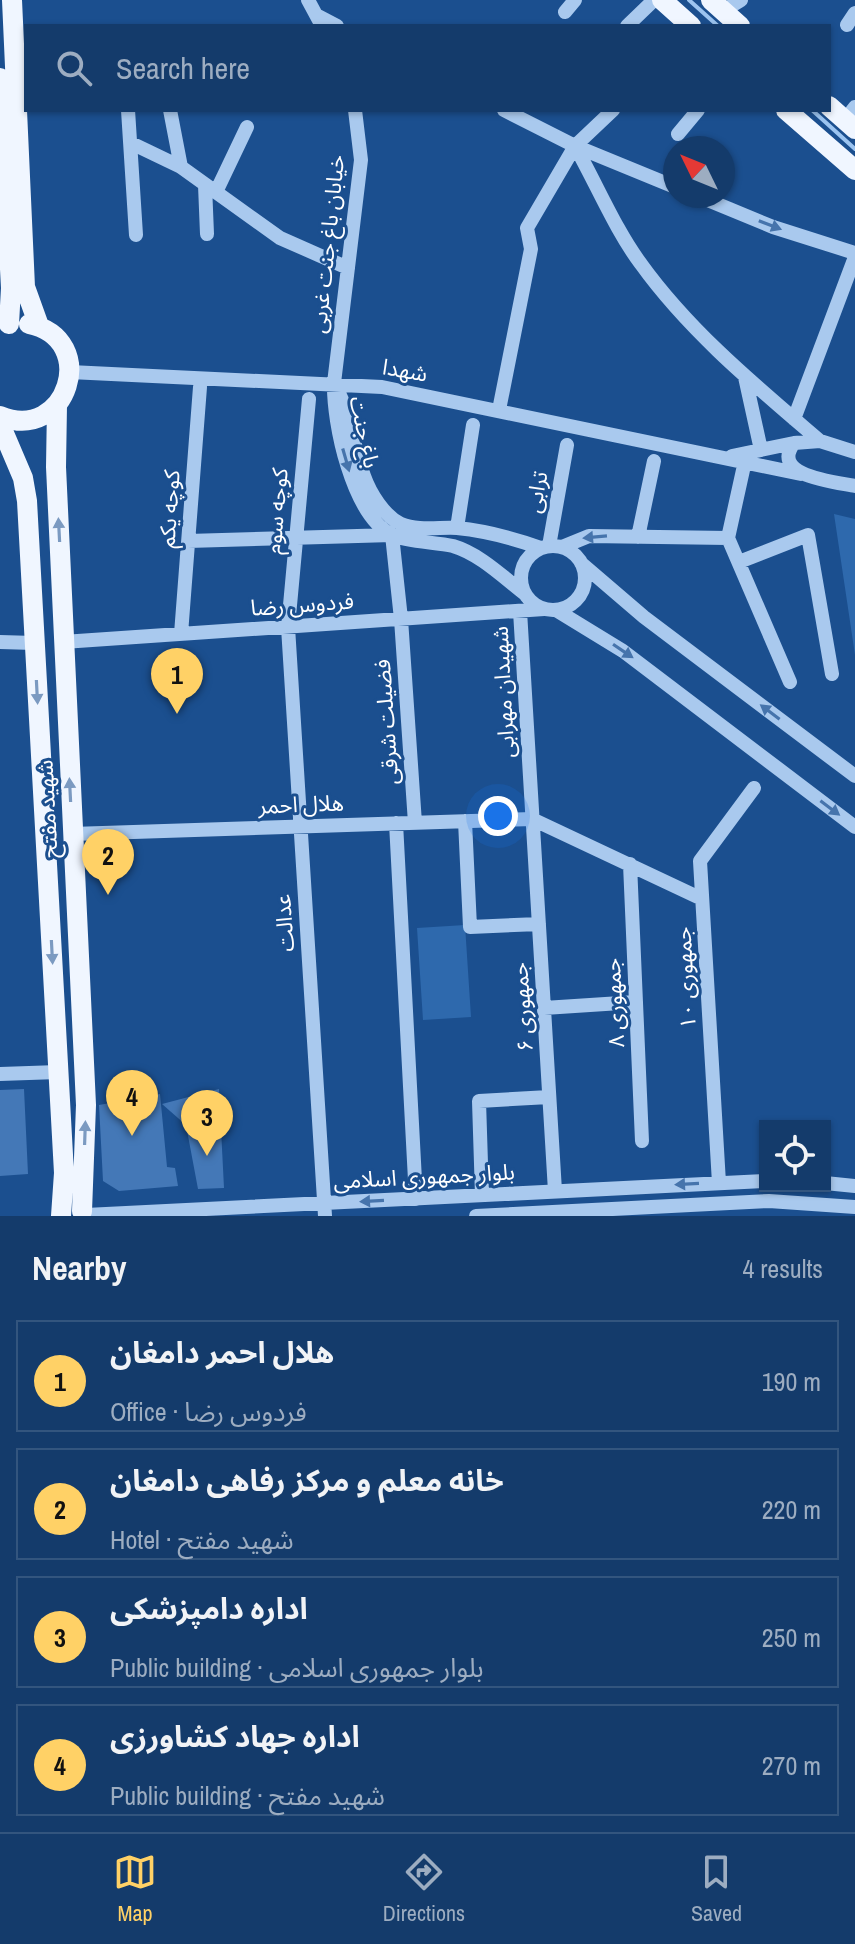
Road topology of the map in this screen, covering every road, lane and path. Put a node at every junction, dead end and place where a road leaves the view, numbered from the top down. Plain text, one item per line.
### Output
1 (12, 0) edge
2 (308, 0) edge
3 (654, 0) edge
4 (662, 0) edge
5 (725, 4) edge
6 (319, 21) edge
7 (629, 24) edge
8 (689, 24) edge
9 (739, 24) edge
10 (0, 78) edge
11 (11, 110) edge
12 (128, 112) edge
13 (170, 112) edge
14 (355, 112) edge
15 (508, 112) edge
16 (611, 112) edge
17 (696, 112) edge
18 (788, 112) edge
19 (247, 127) dead end
20 (678, 134) dead end
21 (131, 143) junction
22 (575, 146) junction
23 (181, 167) junction
24 (855, 170) edge
25 (663, 182) edge
26 (211, 189) junction
27 (727, 208) edge
28 (207, 234) dead end
29 (136, 235) dead end
30 (855, 255) edge
31 (348, 268) junction
32 (17, 274) junction
33 (4, 326) edge
34 (39, 326) junction
35 (70, 372) junction
36 (745, 376) junction
37 (334, 383) junction
38 (200, 387) dead end
39 (309, 399) dead end
40 (57, 405) junction
41 (499, 410) junction
42 (0, 416) edge
43 (794, 419) junction
44 (0, 424) edge
45 (473, 425) dead end
46 (820, 441) junction
47 (794, 443) junction
48 (567, 445) dead end
49 (761, 450) junction
50 (855, 452) edge
51 (728, 457) junction
52 (654, 461) dead end
53 (745, 461) junction
54 (801, 474) junction
55 (855, 486) edge
56 (457, 528) junction
57 (392, 535) junction
58 (638, 537) junction
59 (296, 538) junction
60 (728, 538) junction
61 (188, 541) junction
62 (551, 547) junction
63 (739, 562) junction
64 (581, 563) junction
65 (525, 594) junction
66 (550, 610) junction
67 (520, 611) junction
68 (401, 619) junction
69 (288, 627) junction
70 (181, 634) junction
71 (0, 642) edge
72 (63, 642) junction
73 (34, 643) junction
74 (832, 674) dead end
75 (790, 682) dead end
76 (855, 776) edge
77 (754, 788) dead end
78 (532, 819) junction
79 (465, 821) junction
80 (396, 823) junction
81 (415, 823) junction
82 (300, 826) junction
83 (855, 827) edge
84 (72, 834) junction
85 (630, 864) junction
86 (702, 899) junction
87 (539, 924) junction
88 (636, 1002) junction
89 (544, 1008) junction
90 (58, 1072) junction
91 (0, 1074) edge
92 (549, 1097) junction
93 (642, 1141) dead end
94 (759, 1181) edge
95 (719, 1183) junction
96 (831, 1184) edge
97 (854, 1186) edge
98 (587, 1190) junction
99 (555, 1191) junction
100 (482, 1195) junction
101 (416, 1199) junction
102 (324, 1210) edge
103 (716, 1210) edge
104 (852, 1210) edge
105 (588, 1213) edge
106 (76, 1215) edge
107 (476, 1216) edge

1 - 11 main road
2 - 6 street
3 - 7 street
4 - 8 main road
5 - 9 main road
10 - 11 main road
11 - 32 main road
12 - 21 street
13 - 23 street
14 - 31 street, خیابان باغ جنت غربی
15 - 22 street
16 - 22 street
17 - 20 street
18 - 24 main road
19 - 26 street
21 - 23 street
21 - 29 street
22 - 25 street
22 - 36 street
22 - 41 street
23 - 26 street
26 - 28 street
26 - 31 street
27 -> 30 street
30 - 43 street
31 - 37 street, خیابان باغ جنت غربی
32 - 33 main road
32 - 34 main road
33 - 34 main road
34 - 35 main road
35 - 37 street, شهدا
35 - 40 main road
36 - 43 street
36 - 49 street
37 - 41 street, شهدا
37 - 56 street, باغ جنت
37 -> 57 street, باغ جنت
38 - 61 street, کوچه یکم
39 - 59 street, کوچه سوم
40 - 42 main road
72 -> 40 main road, شهید مفتح
41 - 51 street, شهدا
43 - 46 street
44 - 73 main road, شهید مفتح
45 - 56 street
46 - 47 street, شهدا
46 - 50 street
47 - 49 street, شهدا
47 - 54 street
48 - 62 street, ترابی
49 - 51 street, شهدا
51 - 53 street, شهدا
52 - 58 street
53 - 54 street, شهدا
53 - 60 street
54 - 55 street, شهدا
56 - 62 street, باغ جنت
57 - 59 street
57 - 65 street
57 - 68 street, فضیلت شرقی
58 - 60 street
58 -> 62 street
59 - 61 street
59 - 69 street, کوچه سوم
60 - 63 street
61 - 70 street, کوچه یکم
62 - 64 street
62 - 65 street
63 - 74 street
63 - 75 street
64 - 66 street
76 -> 64 street
65 - 66 street
66 - 67 street, فردوس رضا
66 -> 83 street
67 - 68 street, فردوس رضا
67 - 78 street, شهیدان مهرابی
68 - 69 street, فردوس رضا
68 - 81 street, فضیلت شرقی
69 - 70 street, فردوس رضا
69 - 82 street, عدالت
70 - 72 street, فردوس رضا
71 - 73 street
84 -> 72 main road, شهید مفتح
73 -> 90 main road, شهید مفتح
77 - 86 street, جمهوری ۱۰
78 - 79 street, هلال احمر
78 - 85 street
78 - 87 street, جمهوری ۶
79 - 81 street, هلال احمر
79 - 87 street
80 - 81 street, هلال احمر
80 - 82 street, هلال احمر
80 - 101 street
82 - 84 street, هلال احمر
82 - 102 street, عدالت
106 -> 84 main road, شهید مفتح
85 - 86 street
85 - 88 street, جمهوری ۸
86 - 95 street, جمهوری ۱۰
87 - 89 street, جمهوری ۶
88 - 89 street
88 - 93 street, جمهوری ۸
89 - 92 street, جمهوری ۶
90 - 91 street
90 - 106 main road, شهید مفتح
92 - 99 street, جمهوری ۶
92 - 100 street
94 - 95 street, بلوار جمهوری اسلامی
95 -> 98 street, بلوار جمهوری اسلامی
96 - 97 street
97 - 104 street
98 - 99 street, بلوار جمهوری اسلامی
98 - 105 street
99 - 100 street, بلوار جمهوری اسلامی
100 - 101 street, بلوار جمهوری اسلامی
101 -> 102 street, بلوار جمهوری اسلامی
102 - 106 street, بلوار جمهوری اسلامی
103 - 104 street, بلوار جمهوری اسلامی
103 - 105 street, بلوار جمهوری اسلامی
105 - 107 street, بلوار جمهوری اسلامی

